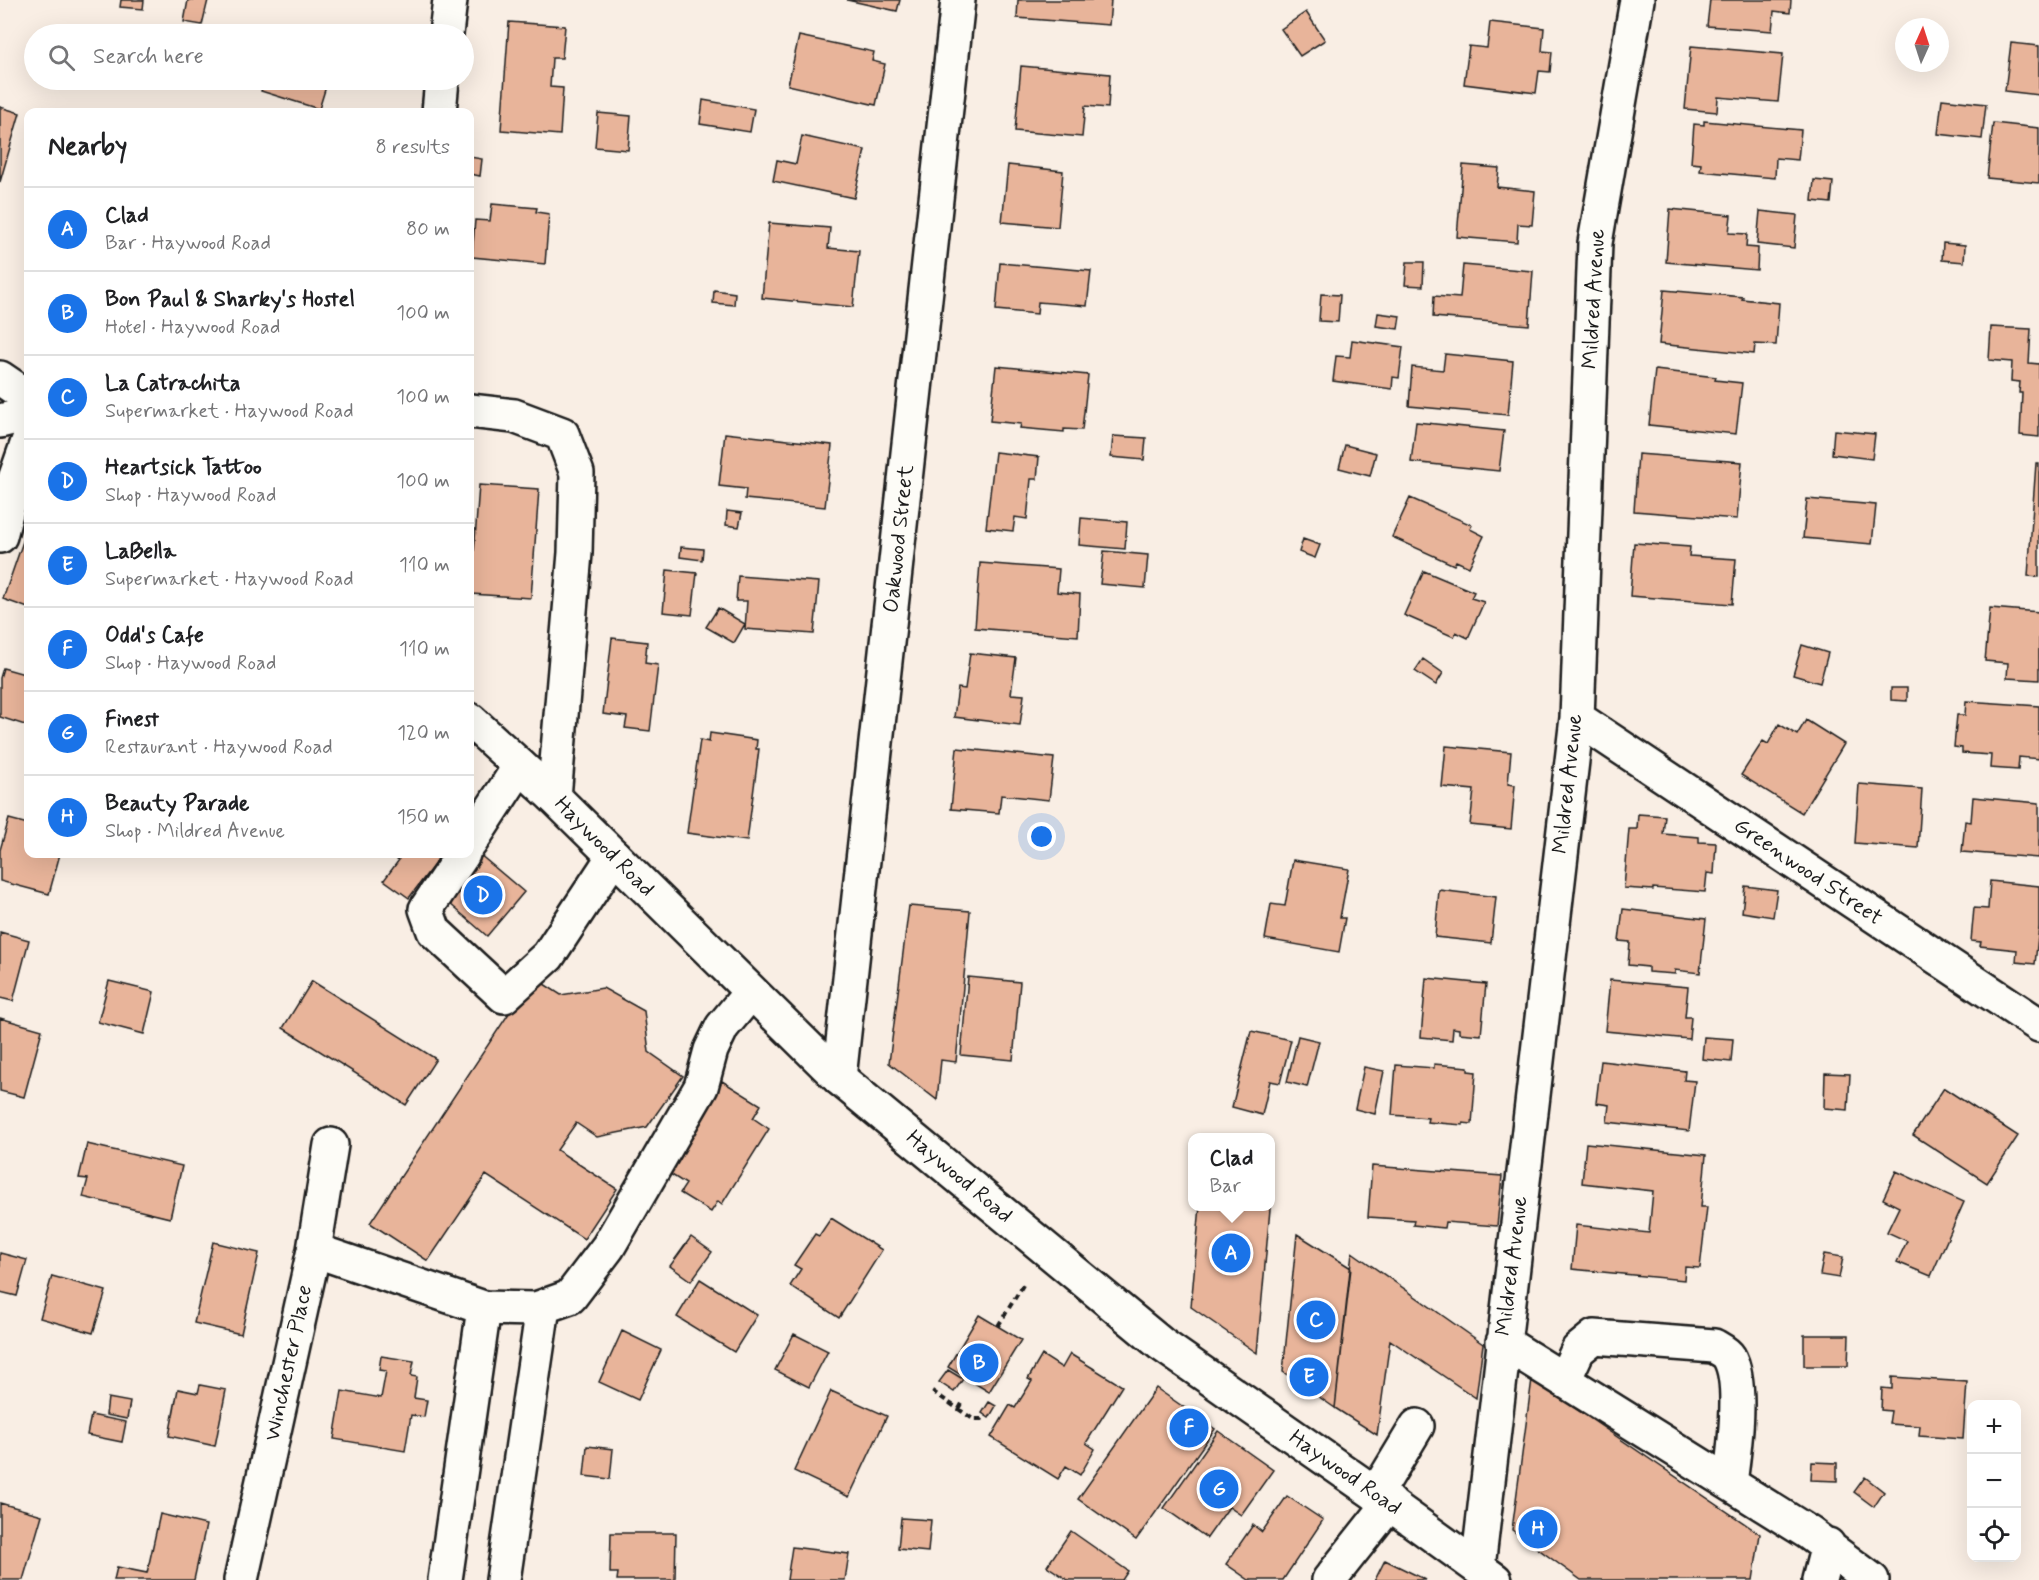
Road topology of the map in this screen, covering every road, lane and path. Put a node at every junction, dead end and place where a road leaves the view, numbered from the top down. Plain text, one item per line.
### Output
1 (450, 0) edge
2 (958, 0) edge
3 (1637, 0) edge
4 (447, 24) edge
5 (441, 90) edge
6 (439, 108) edge
7 (0, 378) edge
8 (24, 394) edge
9 (474, 411) edge
10 (24, 415) edge
11 (0, 421) edge
12 (24, 453) edge
13 (0, 536) edge
14 (1577, 718) junction
15 (474, 724) edge
16 (520, 766) junction
17 (554, 797) junction
18 (474, 837) edge
19 (614, 856) junction
20 (460, 858) edge
21 (751, 992) junction
22 (2039, 1025) edge
23 (839, 1078) junction
24 (331, 1145) dead end
25 (314, 1250) junction
26 (1023, 1285) dead end
27 (543, 1307) junction
28 (484, 1308) junction
29 (998, 1326) dead end
30 (1503, 1342) junction
31 (1564, 1380) junction
32 (932, 1391) dead end
33 (964, 1400) dead end
34 (959, 1409) junction
35 (985, 1415) dead end
36 (1417, 1426) dead end
37 (1730, 1483) junction
38 (1383, 1498) junction
39 (1828, 1545) junction
40 (1486, 1573) edge
41 (242, 1580) edge
42 (445, 1580) edge
43 (503, 1580) edge
44 (1329, 1580) edge
45 (1819, 1580) edge
46 (1872, 1580) edge

1 - 4 street
2 - 23 street, Oakwood Street
3 - 14 street, Mildred Avenue
5 - 6 street
7 - 8 street
9 - 17 street
10 - 11 street
12 - 13 street
14 - 22 street, Greenwood Street
14 - 30 street, Mildred Avenue
15 - 16 street, Haywood Road
16 - 17 street, Haywood Road
16 - 18 street
17 - 19 street, Haywood Road
19 - 20 street
19 - 21 street, Haywood Road
21 - 23 street, Haywood Road
21 - 27 street
23 - 38 street, Haywood Road
24 - 25 street, Winchester Place
25 - 28 street
25 - 41 street, Winchester Place
26 - 29 path
27 - 28 street
27 - 43 street
28 - 42 street
30 - 31 street
30 - 40 street, Mildred Avenue
31 - 37 street
31 - 37 street
32 - 34 path
33 - 34 path
34 - 35 path
36 - 38 street
37 - 39 street
38 - 40 street, Haywood Road
38 - 44 street
39 - 45 street
39 - 46 street

